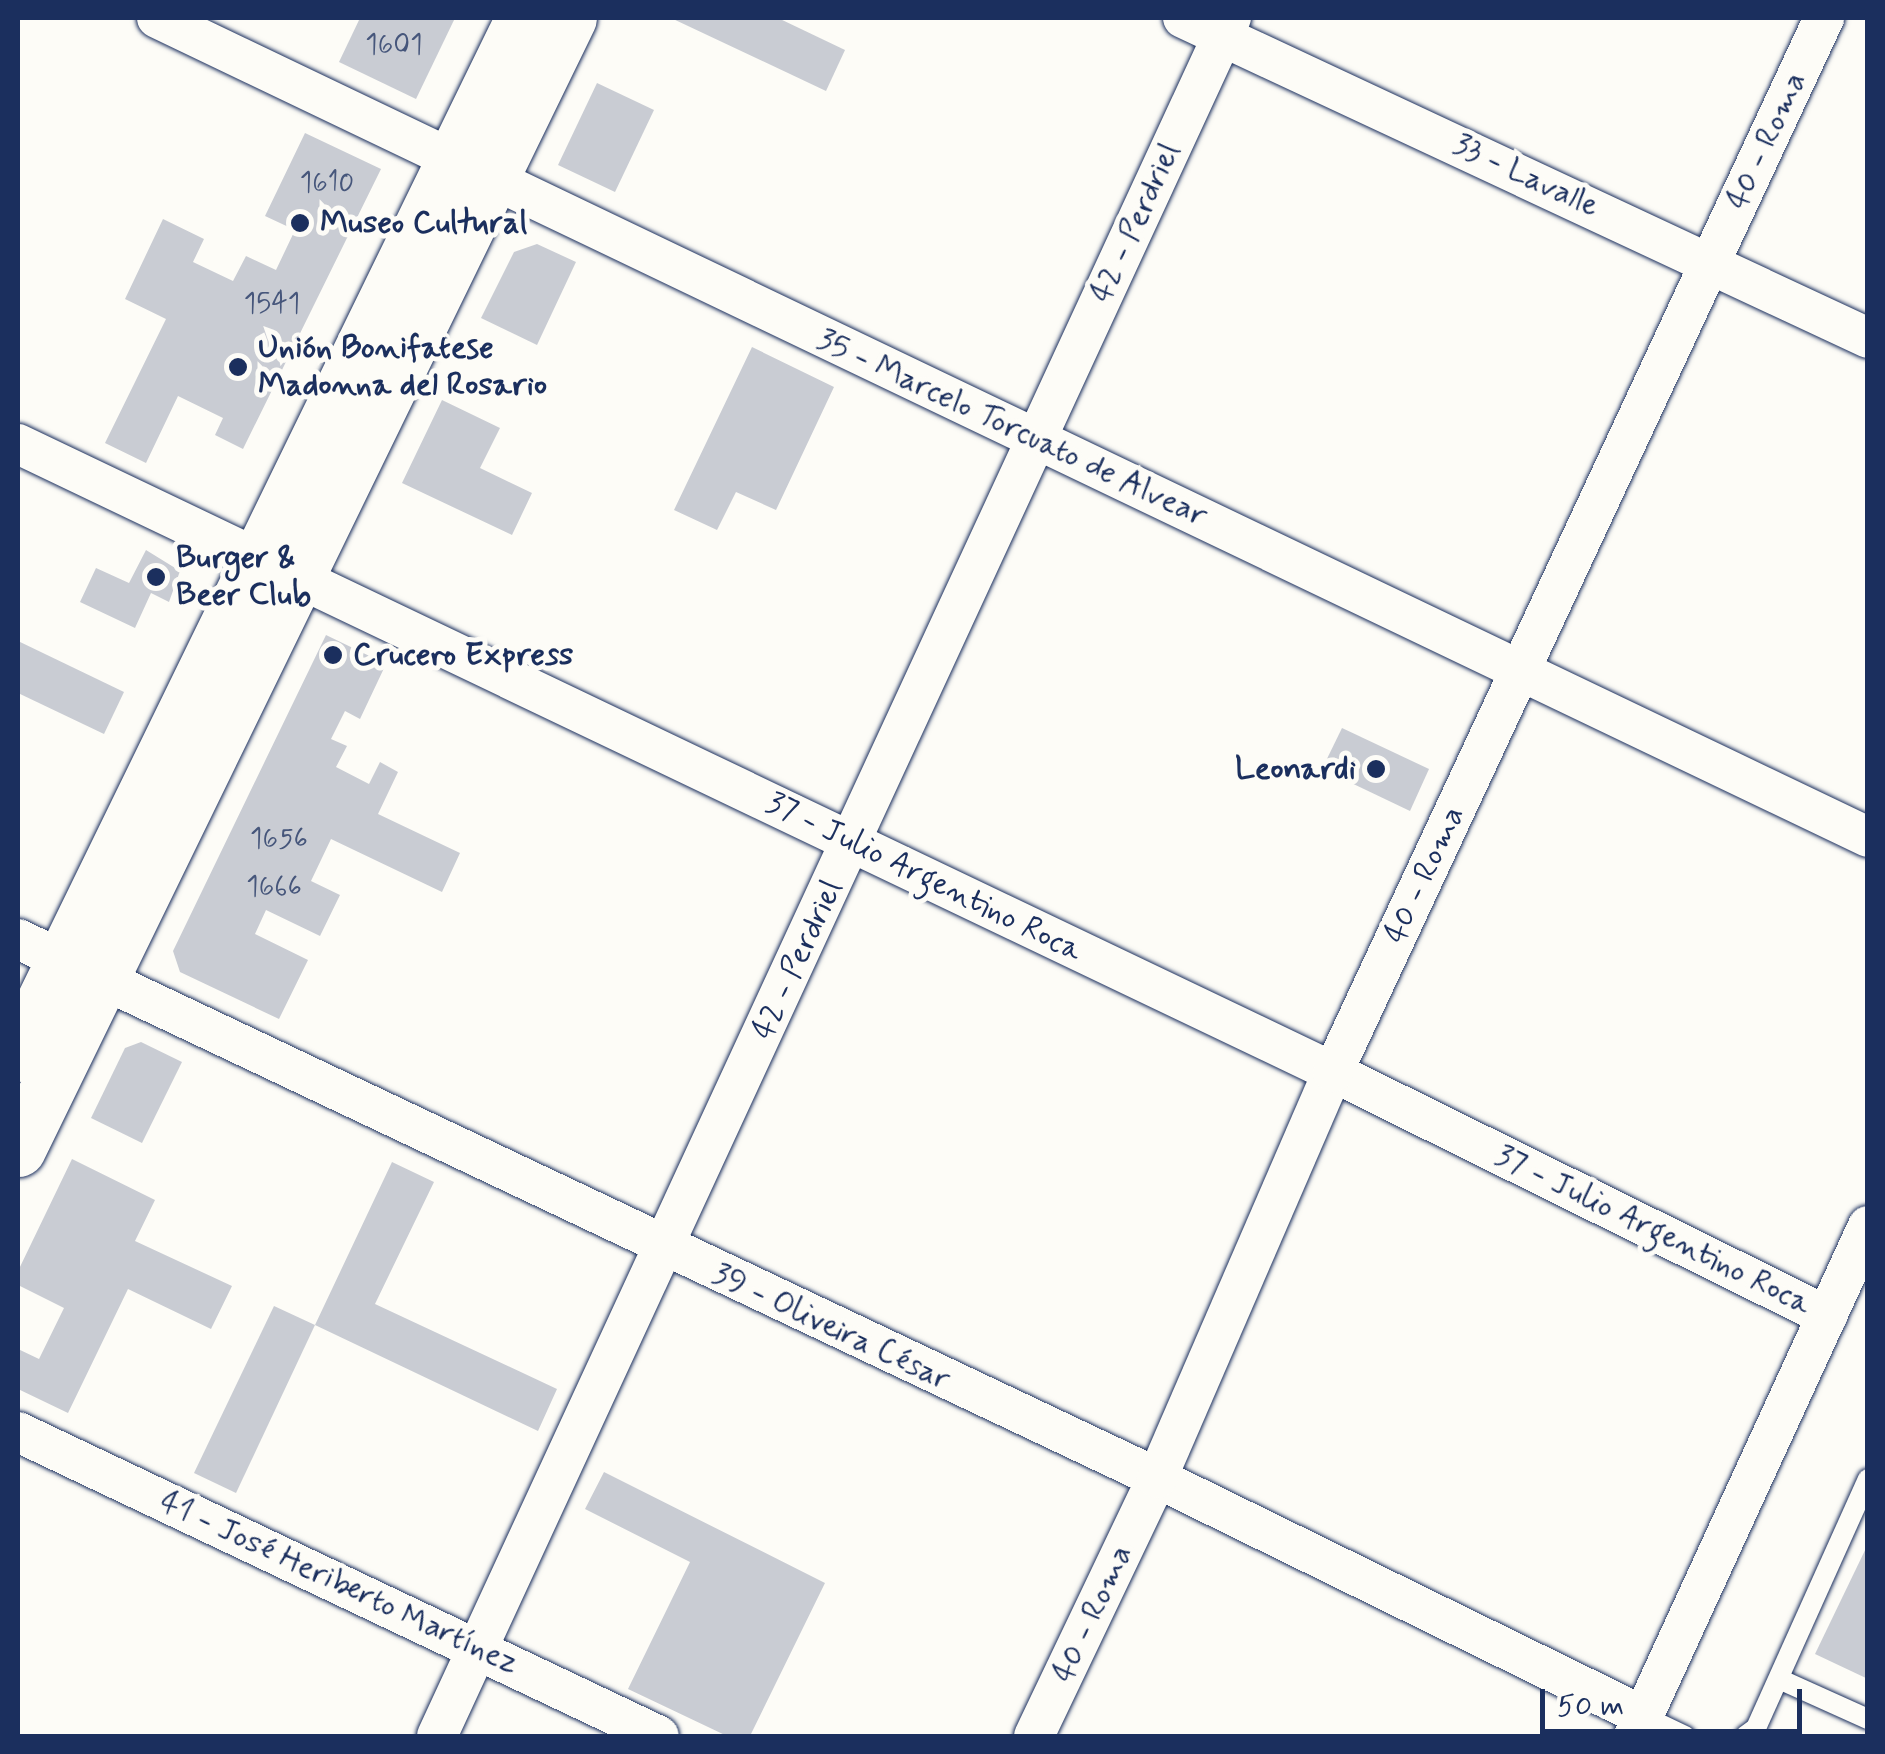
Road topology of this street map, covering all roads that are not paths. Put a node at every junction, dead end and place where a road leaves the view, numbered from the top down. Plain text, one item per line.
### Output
1 (157, 18) edge
2 (523, 18) edge
3 (570, 18) edge
4 (1183, 18) edge
5 (1824, 18) edge
6 (1227, 27) edge
7 (473, 168) junction
8 (1712, 262) junction
9 (1868, 338) edge
10 (1035, 442) junction
11 (18, 444) edge
12 (276, 570) junction
13 (1522, 666) junction
14 (1868, 837) edge
15 (854, 843) junction
16 (61, 959) edge
17 (18, 1054) edge
18 (1333, 1072) junction
19 (18, 1150) edge
20 (1868, 1226) edge
21 (661, 1248) junction
22 (1827, 1316) junction
23 (18, 1432) edge
24 (1157, 1478) junction
25 (1868, 1479) edge
26 (478, 1648) junction
27 (1778, 1679) junction
28 (1868, 1719) edge
29 (1639, 1726) edge
30 (437, 1736) edge
31 (659, 1736) edge
32 (1034, 1736) edge
33 (1685, 1736) edge
34 (1746, 1736) edge

1 - 7 street, 35 - Marcelo Torcuato de Alvear
2 - 7 main road
3 - 7 main road
4 - 6 street, 33 - Lavalle
5 - 8 street, 40 - Roma
6 - 8 street, 33 - Lavalle
6 - 10 street, 42 - Perdriel
7 - 10 street, 35 - Marcelo Torcuato de Alvear
7 - 12 main road
8 - 9 street, 33 - Lavalle
8 - 13 street, 40 - Roma
10 - 13 street, 35 - Marcelo Torcuato de Alvear
10 - 15 street, 42 - Perdriel
11 - 12 street, 37 - Julio Argentino Roca
12 - 15 street, 37 - Julio Argentino Roca
12 - 16 main road
13 - 14 street, 35 - Marcelo Torcuato de Alvear
13 - 18 street, 40 - Roma
15 - 18 street, 37 - Julio Argentino Roca
15 - 21 street, 42 - Perdriel
16 - 17 main road
16 - 19 main road
16 - 21 street, 39 - Oliveira César
18 - 22 street, 37 - Julio Argentino Roca
18 - 24 street, 40 - Roma
20 - 22 street
21 - 24 street, 39 - Oliveira César
21 - 26 street, 42 - Perdriel
22 - 29 street
23 - 26 street, 41 - José Heriberto Martínez
24 - 29 street, 39 - Oliveira César
24 - 32 street, 40 - Roma
25 - 27 lane
26 - 30 street, 42 - Perdriel
26 - 31 street, 41 - José Heriberto Martínez
27 - 28 lane
27 - 34 lane
29 - 33 lane

